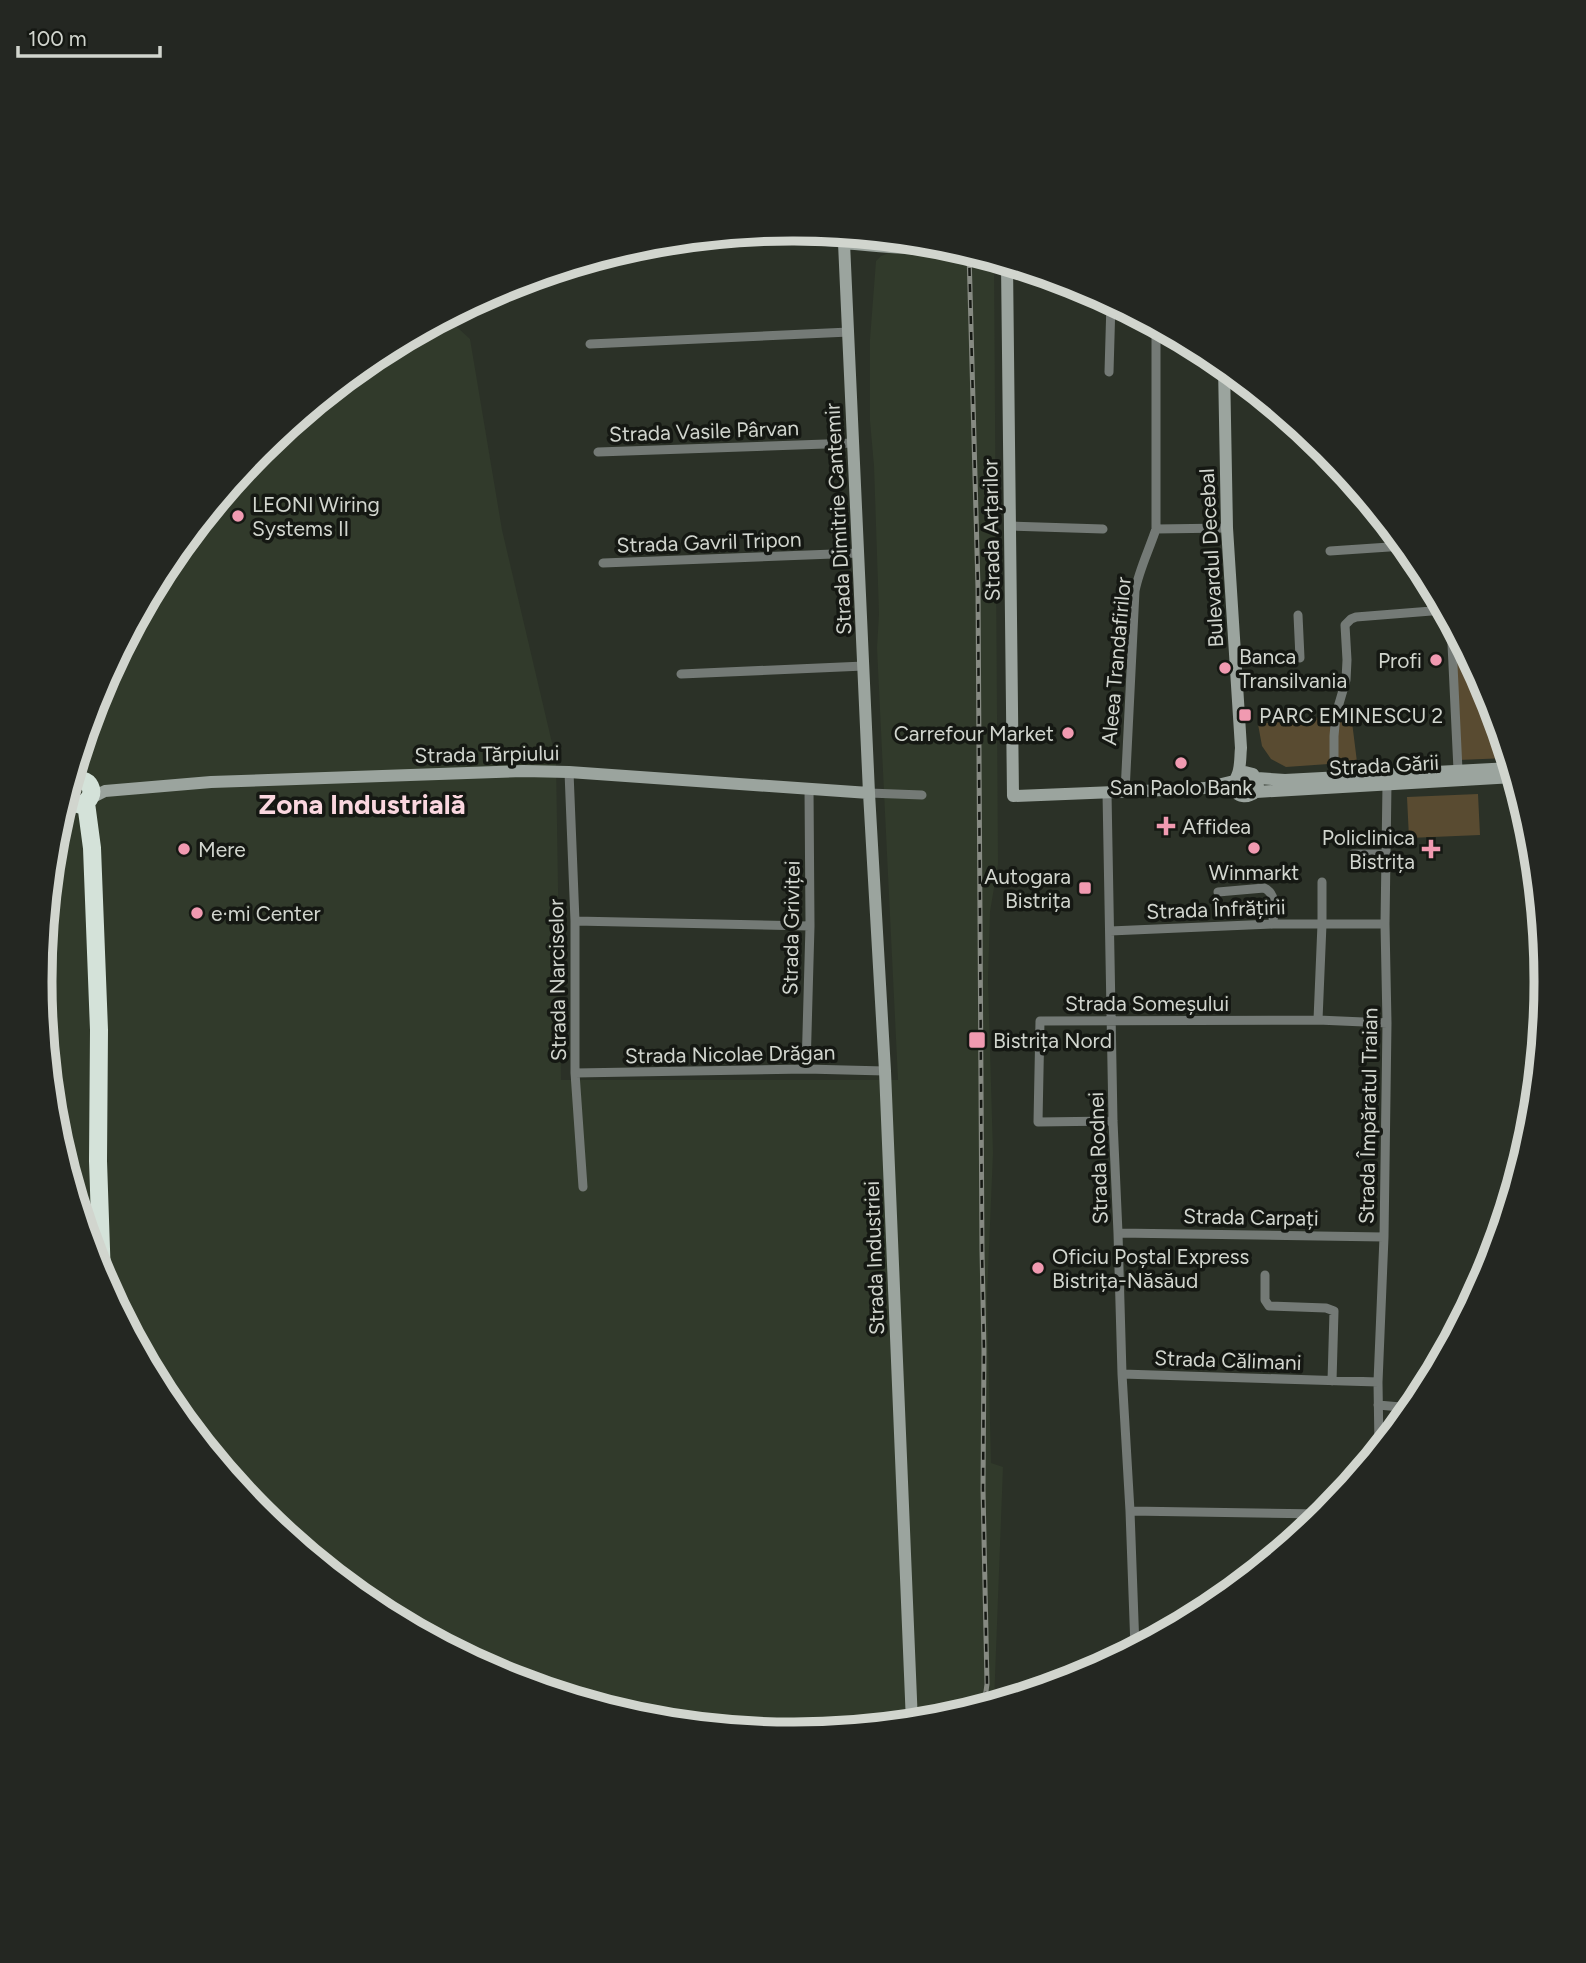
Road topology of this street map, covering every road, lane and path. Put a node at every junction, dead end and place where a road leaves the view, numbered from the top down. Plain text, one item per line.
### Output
1 (845, 243) edge
2 (1007, 273) edge
3 (1111, 312) edge
4 (849, 332) junction
5 (1156, 336) edge
6 (590, 344) dead end
7 (1109, 372) dead end
8 (1224, 380) edge
9 (854, 443) junction
10 (598, 452) dead end
11 (1010, 526) junction
12 (1227, 528) junction
13 (1103, 529) dead end
14 (1156, 529) junction
15 (1392, 547) edge
16 (1330, 551) dead end
17 (859, 553) junction
18 (603, 563) dead end
19 (1434, 611) edge
20 (1298, 615) dead end
21 (1452, 645) edge
22 (1300, 658) dead end
23 (864, 666) junction
24 (681, 674) dead end
25 (1502, 768) edge
26 (1458, 770) junction
27 (569, 772) junction
28 (1334, 777) junction
29 (1504, 778) edge
30 (1243, 780) junction
31 (1387, 784) junction
32 (809, 788) junction
33 (1125, 792) junction
34 (1256, 792) junction
35 (869, 793) junction
36 (1107, 793) junction
37 (80, 795) edge
38 (922, 795) dead end
39 (1013, 796) joint
40 (1353, 854) dead end
41 (1386, 854) junction
42 (1322, 882) dead end
43 (1218, 892) dead end
44 (575, 922) junction
45 (1273, 924) junction
46 (1322, 924) junction
47 (1385, 925) junction
48 (810, 926) junction
49 (1110, 931) junction
50 (1318, 1020) junction
51 (1112, 1021) junction
52 (1387, 1023) junction
53 (806, 1069) junction
54 (886, 1071) junction
55 (575, 1073) junction
56 (1113, 1121) junction
57 (583, 1187) dead end
58 (1118, 1233) junction
59 (1384, 1237) junction
60 (101, 1243) edge
61 (1265, 1275) dead end
62 (1122, 1374) junction
63 (1332, 1381) junction
64 (1378, 1382) junction
65 (1378, 1405) junction
66 (1399, 1407) edge
67 (1379, 1434) edge
68 (1130, 1511) junction
69 (1307, 1514) edge
70 (1136, 1638) edge
71 (912, 1712) edge

1 - 4 street, Strada Dimitrie Cantemir
2 - 11 street, Strada Arțarilor
3 - 7 street
4 - 6 street
4 - 9 street, Strada Dimitrie Cantemir
5 - 14 street, Aleea Trandafirilor
8 - 12 street, Bulevardul Decebal
9 - 10 street, Strada Vasile Pârvan
9 - 17 street, Strada Dimitrie Cantemir
11 - 13 street
11 - 39 street, Strada Arțarilor
12 - 14 street
12 - 30 street, Bulevardul Decebal
14 - 33 street, Aleea Trandafirilor
15 - 16 street
17 - 18 street, Strada Gavril Tripon
17 - 23 street, Strada Dimitrie Cantemir
19 - 28 street
20 - 22 street
21 - 26 street
23 - 24 street
23 - 35 street, Strada Dimitrie Cantemir
25 - 26 street, Strada Gării
26 - 28 street, Strada Gării
27 - 32 street, Strada Tărpiului
27 - 37 street, Strada Tărpiului
27 - 44 street, Strada Narciselor
28 - 30 street, Strada Gării
29 - 31 street, Strada Gării
30 - 33 street, Strada Gării
30 - 34 street
30 - 34 street, Strada Gării
31 - 34 street, Strada Gării
31 - 41 street, Strada Împăratul Traian
32 - 35 street, Strada Tărpiului
32 - 48 street, Strada Griviței
33 - 36 street, Strada Gării
35 - 38 street
35 - 54 street, Strada Industriei
36 - 39 street, Strada Gării
36 - 49 street, Strada Rodnei
37 - 60 highway
40 - 41 street
41 - 47 street, Strada Împăratul Traian
42 - 46 street
43 - 45 street
44 - 48 street
44 - 55 street, Strada Narciselor
45 - 46 street, Strada Înfrățirii
45 - 49 street, Strada Înfrățirii
46 - 47 street, Strada Înfrățirii
46 - 50 street
47 - 52 street, Strada Împăratul Traian
48 - 53 street, Strada Griviței
49 - 51 street, Strada Rodnei
50 - 51 street, Strada Someșului
50 - 52 street, Strada Someșului
51 - 56 street, Strada Rodnei
51 - 56 street, Strada Someșului
52 - 59 street, Strada Împăratul Traian
53 - 54 street, Strada Nicolae Drăgan
53 - 55 street, Strada Nicolae Drăgan
54 - 71 street, Strada Industriei
55 - 57 street, Strada Narciselor
56 - 58 street, Strada Rodnei
58 - 59 street, Strada Carpați
58 - 62 street, Strada Rodnei
59 - 64 street, Strada Împăratul Traian
61 - 63 street, Strada Călimani
62 - 63 street, Strada Călimani
62 - 68 street, Strada Rodnei
63 - 64 street, Strada Călimani
64 - 65 street, Strada Împăratul Traian
65 - 66 street
65 - 67 street, Strada Împăratul Traian
68 - 69 street
68 - 70 street, Strada Rodnei

